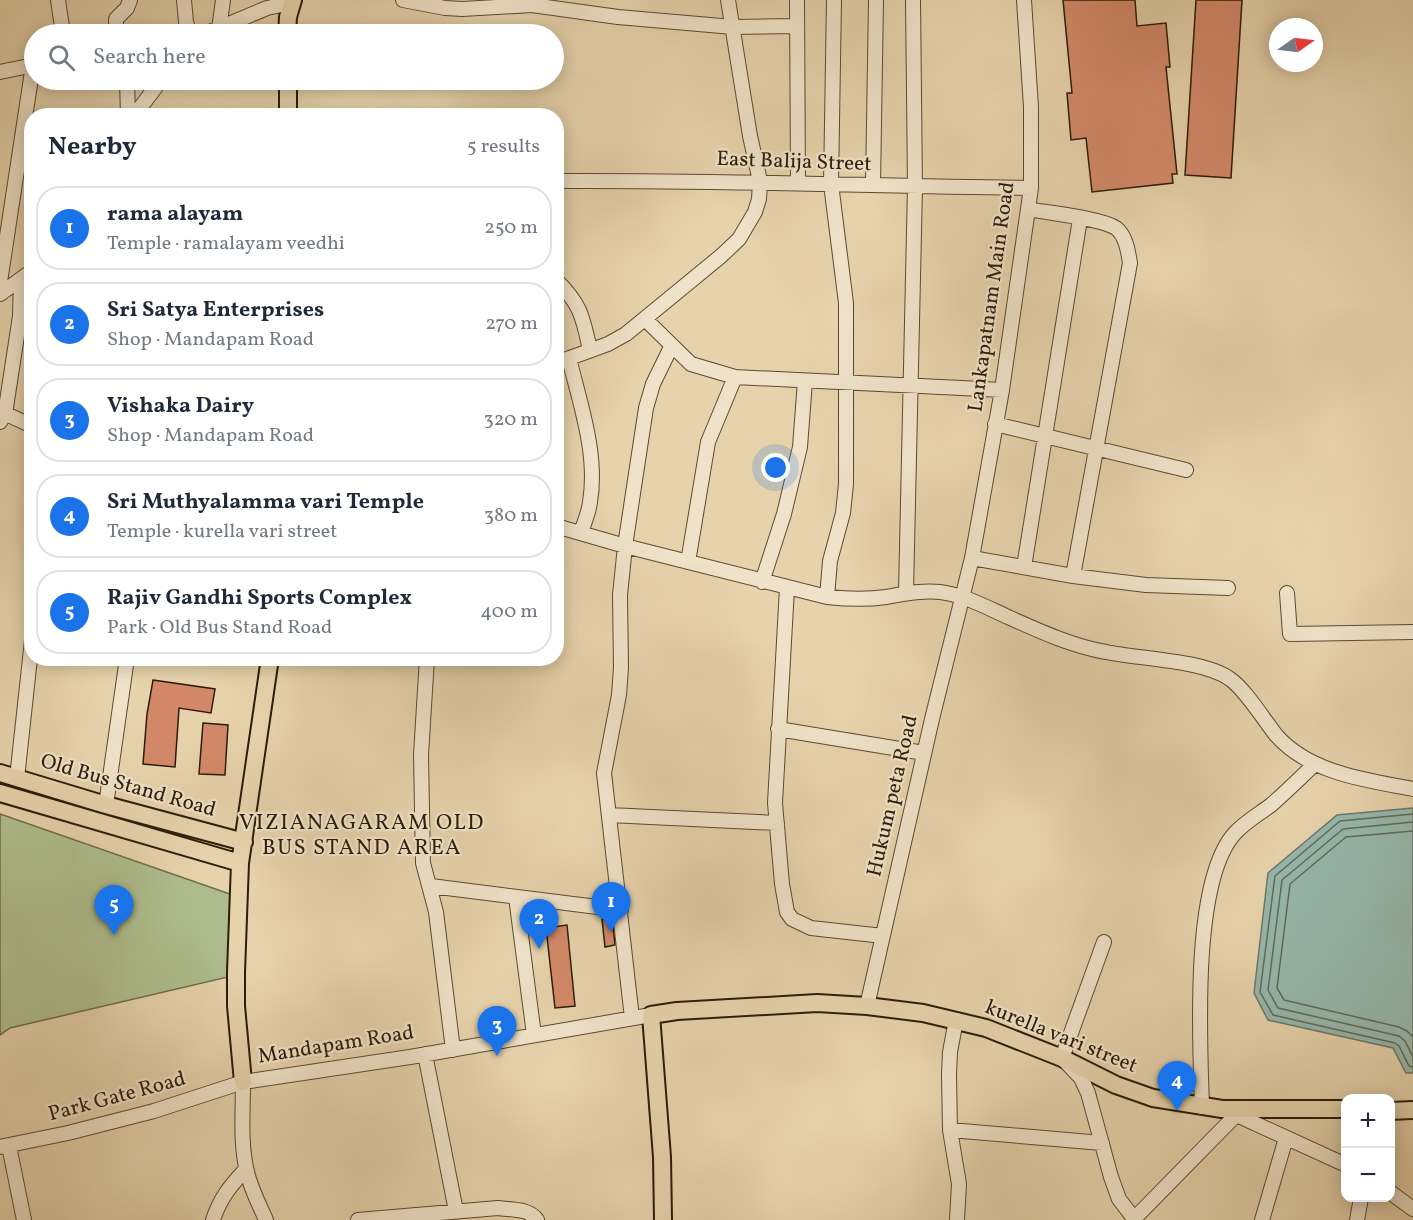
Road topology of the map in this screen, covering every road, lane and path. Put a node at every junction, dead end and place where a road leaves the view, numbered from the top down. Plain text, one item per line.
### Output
1 (58, 0) edge
2 (130, 0) edge
3 (184, 0) edge
4 (223, 0) edge
5 (403, 0) edge
6 (728, 0) edge
7 (797, 0) edge
8 (834, 0) edge
9 (876, 0) edge
10 (913, 0) edge
11 (1024, 0) edge
12 (292, 1) edge
13 (532, 3) edge
14 (62, 24) edge
15 (116, 24) edge
16 (187, 24) edge
17 (219, 24) edge
18 (230, 24) edge
19 (288, 24) edge
20 (797, 26) junction
21 (733, 27) junction
22 (24, 67) edge
23 (0, 72) edge
24 (30, 90) edge
25 (127, 90) edge
26 (154, 90) edge
27 (288, 90) edge
28 (27, 108) edge
29 (128, 108) edge
30 (140, 108) edge
31 (288, 108) edge
32 (24, 129) edge
33 (564, 181) edge
34 (760, 181) junction
35 (798, 183) junction
36 (831, 184) junction
37 (873, 185) junction
38 (915, 187) junction
39 (1031, 188) junction
40 (1028, 209) junction
41 (1080, 219) junction
42 (24, 277) edge
43 (0, 282) edge
44 (564, 288) edge
45 (24, 289) edge
46 (0, 294) edge
47 (645, 319) junction
48 (671, 347) junction
49 (590, 350) junction
50 (564, 360) edge
51 (564, 363) edge
52 (735, 377) junction
53 (806, 381) junction
54 (846, 383) junction
55 (911, 386) junction
56 (1002, 390) junction
57 (2, 416) edge
58 (24, 423) edge
59 (995, 424) junction
60 (1046, 436) junction
61 (1096, 448) junction
62 (1186, 470) dead end
63 (564, 528) edge
64 (582, 533) junction
65 (625, 546) junction
66 (972, 558) junction
67 (688, 562) junction
68 (1024, 567) junction
69 (1073, 576) junction
70 (762, 582) junction
71 (787, 588) junction
72 (1228, 588) dead end
73 (906, 593) junction
74 (1287, 593) dead end
75 (827, 597) junction
76 (963, 597) junction
77 (1413, 632) edge
78 (29, 666) edge
79 (127, 666) edge
80 (269, 666) edge
81 (427, 666) edge
82 (778, 729) junction
83 (924, 753) junction
84 (1315, 764) junction
85 (0, 773) edge
86 (17, 778) junction
87 (1413, 789) edge
88 (0, 793) edge
89 (106, 805) junction
90 (609, 815) junction
91 (777, 823) junction
92 (244, 842) junction
93 (240, 863) junction
94 (430, 886) junction
95 (516, 897) junction
96 (621, 910) junction
97 (883, 936) junction
98 (1104, 942) dead end
99 (867, 1006) junction
100 (651, 1015) junction
101 (632, 1018) junction
102 (956, 1020) junction
103 (534, 1035) junction
104 (453, 1050) junction
105 (425, 1054) junction
106 (1062, 1058) junction
107 (243, 1082) junction
108 (1202, 1107) junction
109 (1341, 1110) edge
110 (1413, 1110) edge
111 (1229, 1112) junction
112 (1395, 1113) edge
113 (950, 1130) junction
114 (1286, 1138) junction
115 (1102, 1143) junction
116 (4, 1147) edge
117 (1341, 1163) edge
118 (246, 1169) junction
119 (1395, 1196) edge
120 (1360, 1202) edge
121 (1413, 1209) edge
122 (456, 1211) junction
123 (24, 1220) edge
124 (213, 1220) edge
125 (266, 1220) edge
126 (358, 1220) edge
127 (537, 1220) edge
128 (663, 1220) edge
129 (957, 1220) edge
130 (1134, 1220) edge
131 (1262, 1220) edge
132 (1358, 1220) edge

1 - 14 street
2 - 15 street
3 - 16 street
4 - 17 street
5 - 13 street
6 - 21 street
7 - 20 street
8 - 36 street
9 - 37 street
10 - 38 street
11 - 39 street, Lankapatnam Main Road
12 - 18 street
12 - 19 main road
13 - 21 street
20 - 21 street
20 - 35 street
21 - 34 street
22 - 23 street
24 - 28 street
25 - 29 street
26 - 30 street
27 - 31 main road
32 - 43 street
33 - 34 street, East Balija Street
34 - 35 street, East Balija Street
34 - 47 street
35 - 36 street, East Balija Street
36 - 37 street, East Balija Street
36 - 54 street
37 - 38 street, East Balija Street
38 - 39 street, East Balija Street
38 - 55 street
39 - 40 street, Lankapatnam Main Road
40 - 41 street
40 - 56 street, Lankapatnam Main Road
41 - 60 street
41 - 61 street
42 - 46 street
44 - 49 street
45 - 57 street
47 - 48 street
47 - 49 street
48 - 52 street
48 - 65 street
49 - 50 street
51 - 64 street
52 - 53 street
52 - 67 street
53 - 54 street
53 - 70 street
54 - 55 street
54 - 75 street
55 - 56 street
55 - 73 street
56 - 59 street, Lankapatnam Main Road
57 - 58 street
59 - 60 street
59 - 66 street, Lankapatnam Main Road
60 - 61 street
60 - 68 street
61 - 62 street
61 - 69 street
63 - 64 street
64 - 65 street
65 - 67 street
65 - 90 street
66 - 68 street
66 - 76 street, Lankapatnam Main Road
67 - 70 street
68 - 69 street
69 - 72 street
70 - 71 street
71 - 75 street
71 - 82 street
73 - 75 street
73 - 76 street
74 - 77 street
76 - 83 street, Hukum peta Road
76 - 84 street
78 - 86 street
79 - 89 street
80 - 92 main road, Mandapam Road
81 - 94 street
82 - 83 street
82 - 91 street
83 - 97 street, Hukum peta Road
84 - 87 street
84 - 108 street
85 - 86 main road, Old Bus Stand Road
86 - 89 main road, Old Bus Stand Road
88 - 93 main road, Old Bus Stand Road
89 - 92 main road, Old Bus Stand Road
90 - 91 street
90 - 96 street
91 - 97 street
92 - 93 main road, Mandapam Road
93 - 107 main road, Mandapam Road
94 - 95 street
94 - 104 street
95 - 96 street
95 - 103 street
96 - 101 street
97 - 99 street, Hukum peta Road
98 - 106 street
99 - 100 main road, kurella vari street
99 - 102 main road, kurella vari street
100 - 101 street, Mandapam Road
100 - 128 main road
101 - 103 street, Mandapam Road
102 - 106 main road, kurella vari street
102 - 113 street
103 - 104 street, Mandapam Road
104 - 105 street, Mandapam Road
105 - 107 street, Mandapam Road
105 - 122 street
106 - 108 main road, kurella vari street
106 - 115 street
107 - 116 street, Park Gate Road
107 - 118 street
108 - 111 main road, kurella vari street
109 - 111 main road, kurella vari street
110 - 112 main road
111 - 114 street
111 - 130 street
113 - 115 street
113 - 129 street
114 - 117 street
114 - 131 street
115 - 130 street
116 - 123 street
118 - 124 street
118 - 125 street
119 - 121 street
120 - 132 street
122 - 126 street
122 - 127 street

